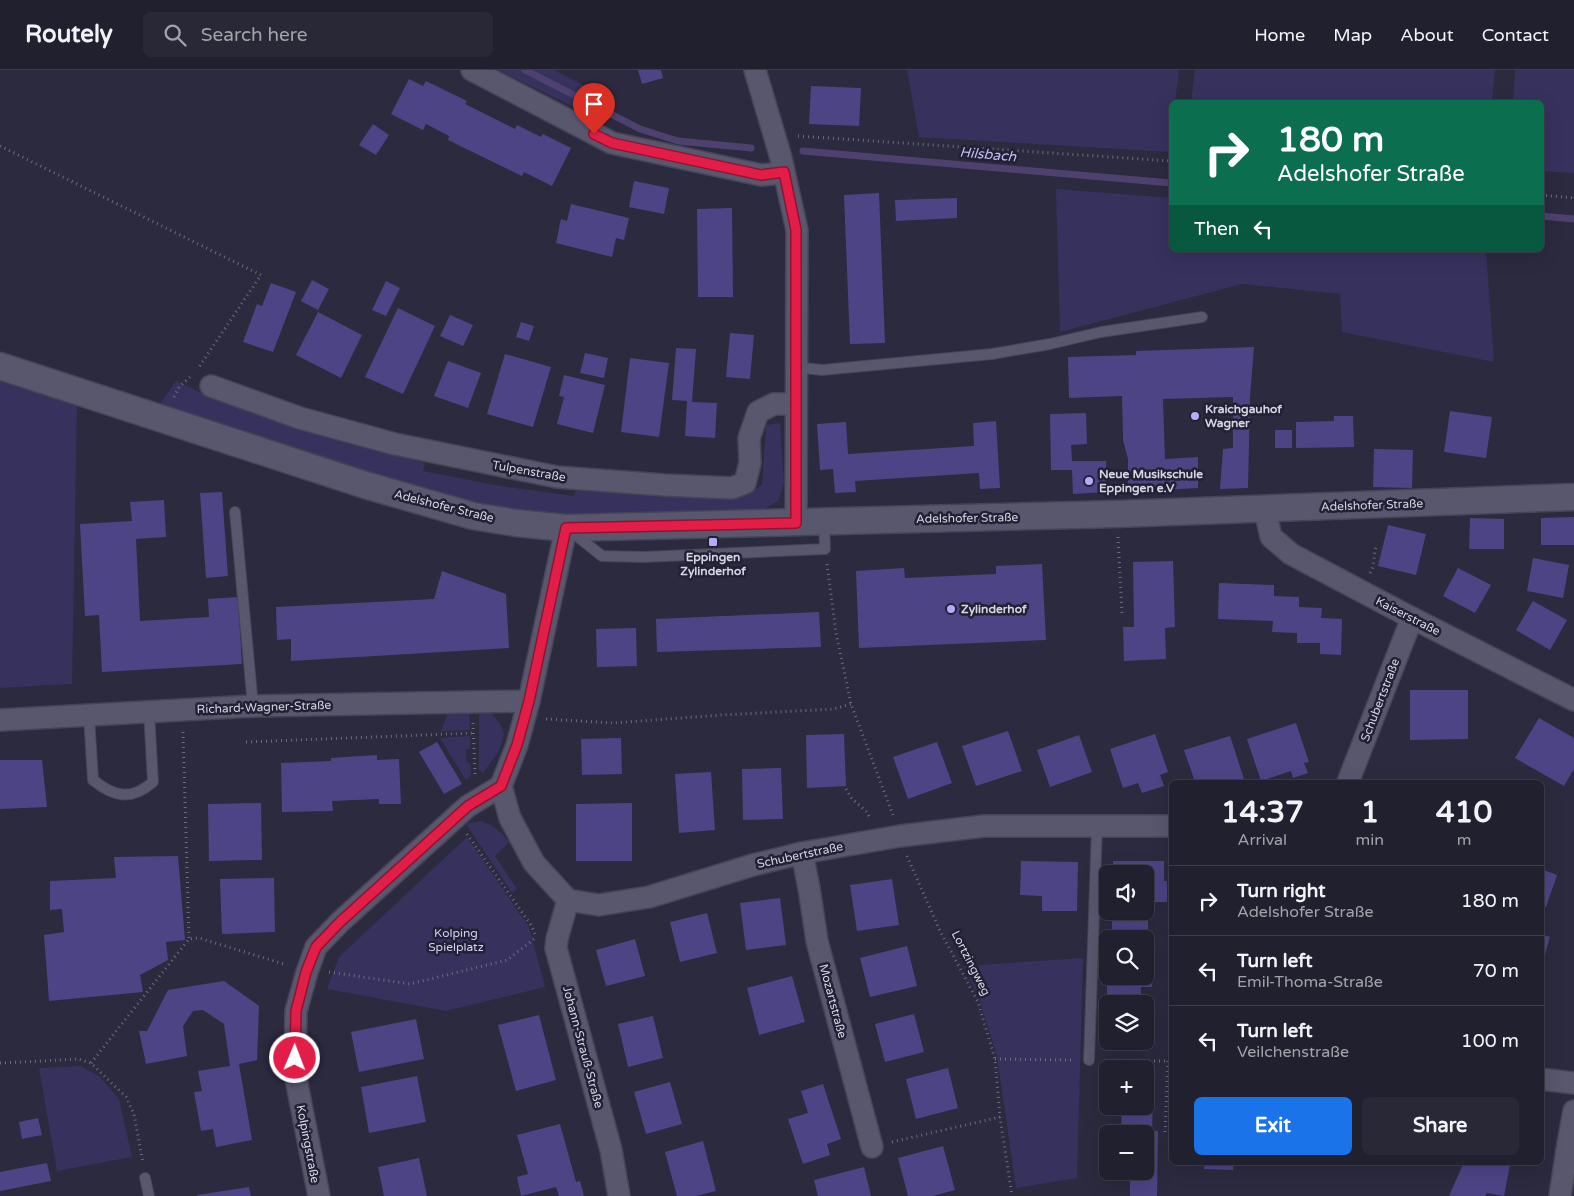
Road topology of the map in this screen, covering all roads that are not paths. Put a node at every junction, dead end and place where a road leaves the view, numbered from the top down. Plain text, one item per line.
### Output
1 (472, 70) edge
2 (755, 70) edge
3 (784, 172) junction
4 (1202, 317) dead end
5 (0, 366) edge
6 (795, 367) junction
7 (211, 386) dead end
8 (795, 404) junction
9 (1574, 497) edge
10 (1266, 510) junction
11 (235, 512) dead end
12 (824, 522) junction
13 (796, 523) junction
14 (566, 528) junction
15 (1412, 618) junction
16 (1574, 700) edge
17 (253, 706) junction
18 (527, 708) junction
19 (149, 712) junction
20 (90, 716) junction
21 (0, 720) edge
22 (1349, 780) edge
23 (501, 786) junction
24 (1097, 826) junction
25 (1169, 826) edge
26 (802, 853) junction
27 (568, 900) junction
28 (1089, 1060) dead end
29 (1544, 1079) edge
30 (1574, 1083) edge
31 (1574, 1111) edge
32 (872, 1147) road end
33 (145, 1178) road end
34 (149, 1196) edge
35 (319, 1196) edge
36 (619, 1196) edge
37 (1560, 1196) edge

1 - 3 street
2 - 3 street
3 - 6 street
4 - 6 lane
5 - 14 street, Adelshofer Straße
6 - 8 street
7 - 8 street, Tulpenstraße
8 - 13 street
9 - 10 street, Adelshofer Straße
10 - 12 street, Adelshofer Straße
10 - 15 street, Kaiserstraße
11 - 17 lane
12 - 13 street, Adelshofer Straße
12 - 14 lane
13 - 14 street, Adelshofer Straße
14 - 18 street
15 - 16 street, Kaiserstraße
15 - 22 street, Schubertstraße
17 - 18 street, Richard-Wagner-Straße
17 - 19 street, Richard-Wagner-Straße
18 - 23 street
19 - 20 street, Richard-Wagner-Straße
19 - 20 lane
20 - 21 street, Richard-Wagner-Straße
23 - 27 street
23 - 35 street, Kolpingstraße
24 - 25 street, Schubertstraße
24 - 26 street, Schubertstraße
24 - 28 lane
26 - 27 street, Schubertstraße
26 - 32 street, Mozartstraße
27 - 36 street, Johann-Strauß-Straße
29 - 30 street
31 - 37 street
33 - 34 lane

